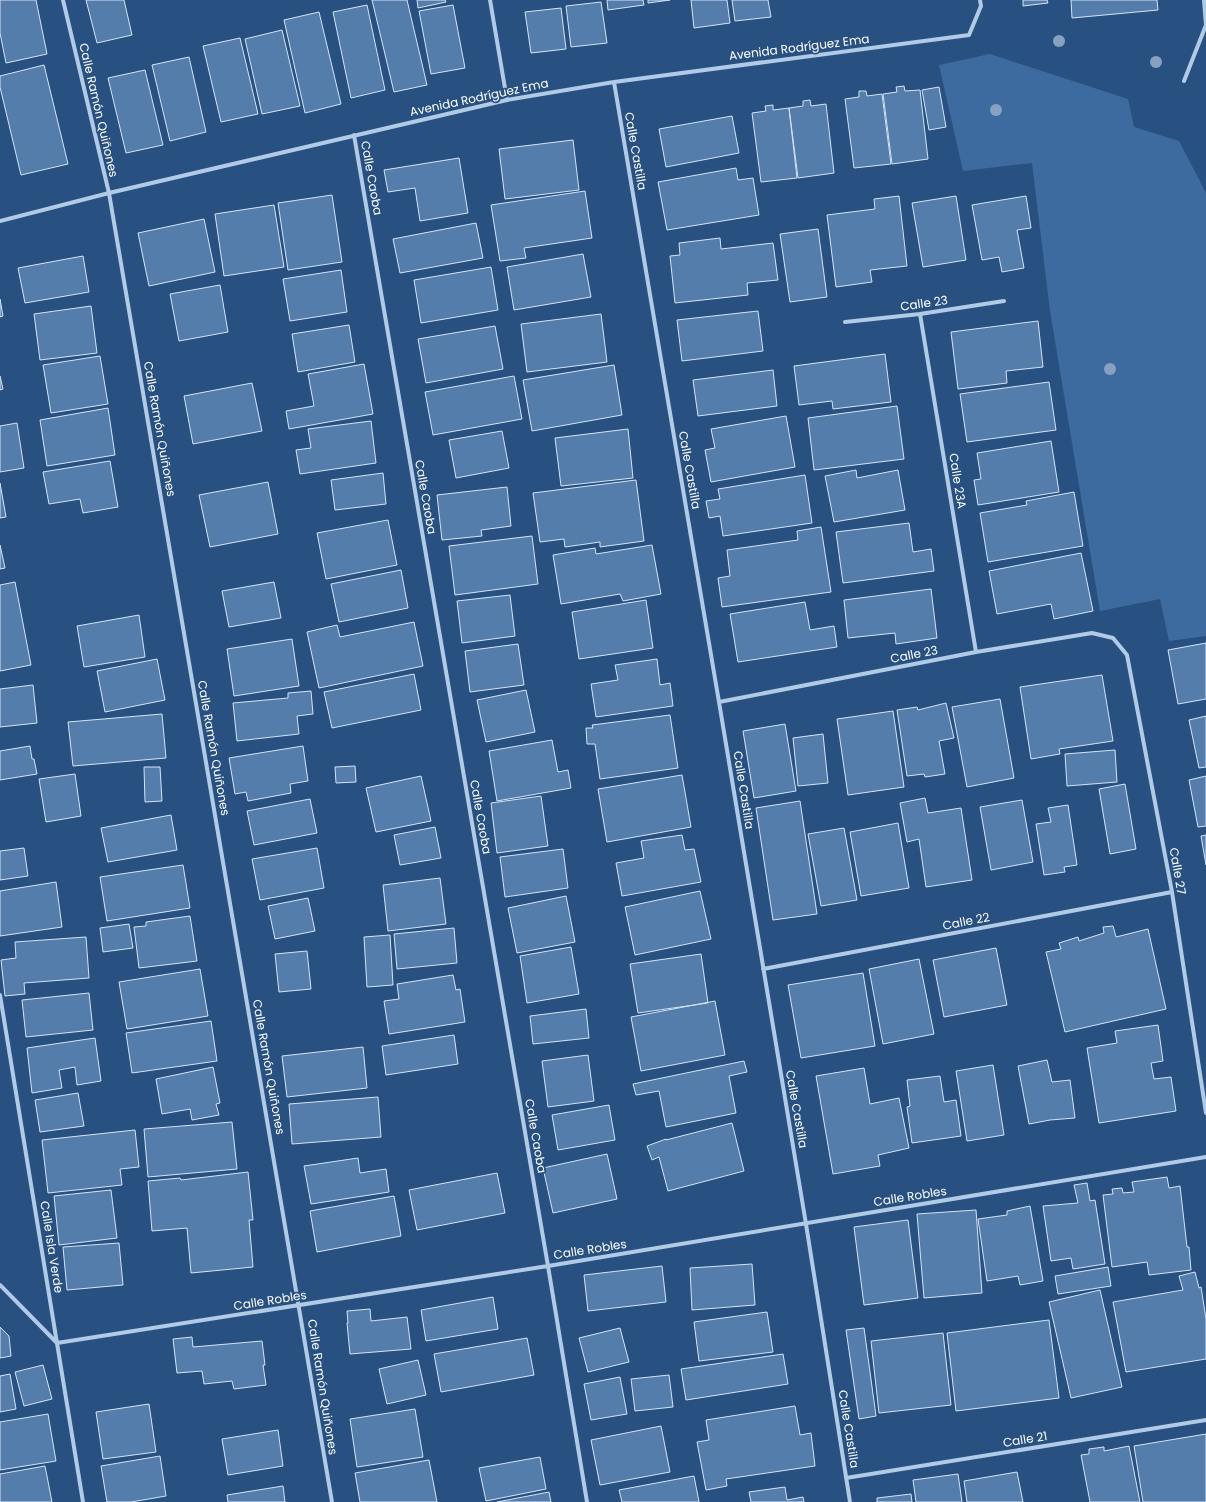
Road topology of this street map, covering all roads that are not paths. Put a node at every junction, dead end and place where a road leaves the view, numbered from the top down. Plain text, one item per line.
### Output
1 (63, 0) edge
2 (490, 0) edge
3 (980, 0) edge
4 (1204, 0) edge
5 (1184, 81) dead end
6 (614, 82) junction
7 (508, 100) junction
8 (354, 135) junction
9 (109, 193) junction
10 (0, 221) edge
11 (1004, 301) dead end
12 (920, 314) junction
13 (845, 322) dead end
14 (1113, 638) joint
15 (976, 652) junction
16 (719, 702) junction
17 (1172, 892) junction
18 (763, 970) junction
19 (0, 995) edge
20 (1206, 1113) edge
21 (1206, 1158) edge
22 (806, 1224) junction
23 (548, 1266) junction
24 (0, 1285) edge
25 (300, 1306) junction
26 (58, 1342) junction
27 (1206, 1420) edge
28 (846, 1478) junction
29 (84, 1502) edge
30 (332, 1502) edge
31 (587, 1502) edge
32 (850, 1502) edge

1 - 9 street, Calle Ramón Quiñones
2 - 7 street
3 - 6 street, Avenida Rodríguez Ema
4 - 5 street
6 - 7 street, Avenida Rodríguez Ema
6 - 16 street, Calle Castilla
7 - 8 street, Avenida Rodríguez Ema
8 - 9 street, Avenida Rodríguez Ema
8 - 23 street, Calle Caoba
9 - 10 street, Avenida Rodríguez Ema
9 - 25 street, Calle Ramón Quiñones
11 - 12 street, Calle 23
12 - 13 street, Calle 23
12 - 15 street, Calle 23A
14 - 15 street, Calle 23
14 - 17 street, Calle 27
15 - 16 street, Calle 23
16 - 18 street, Calle Castilla
17 - 18 street, Calle 22
17 - 20 street, Calle 27
18 - 22 street, Calle Castilla
19 - 26 street, Calle Isla Verde
21 - 22 street, Calle Robles
22 - 23 street, Calle Robles
22 - 28 street, Calle Castilla
23 - 25 street, Calle Robles
23 - 31 street, Calle Caoba
24 - 26 street
25 - 26 street, Calle Robles
25 - 30 street, Calle Ramón Quiñones
26 - 29 street, Calle Isla Verde
27 - 28 street, Calle 21
28 - 32 street, Calle Castilla

